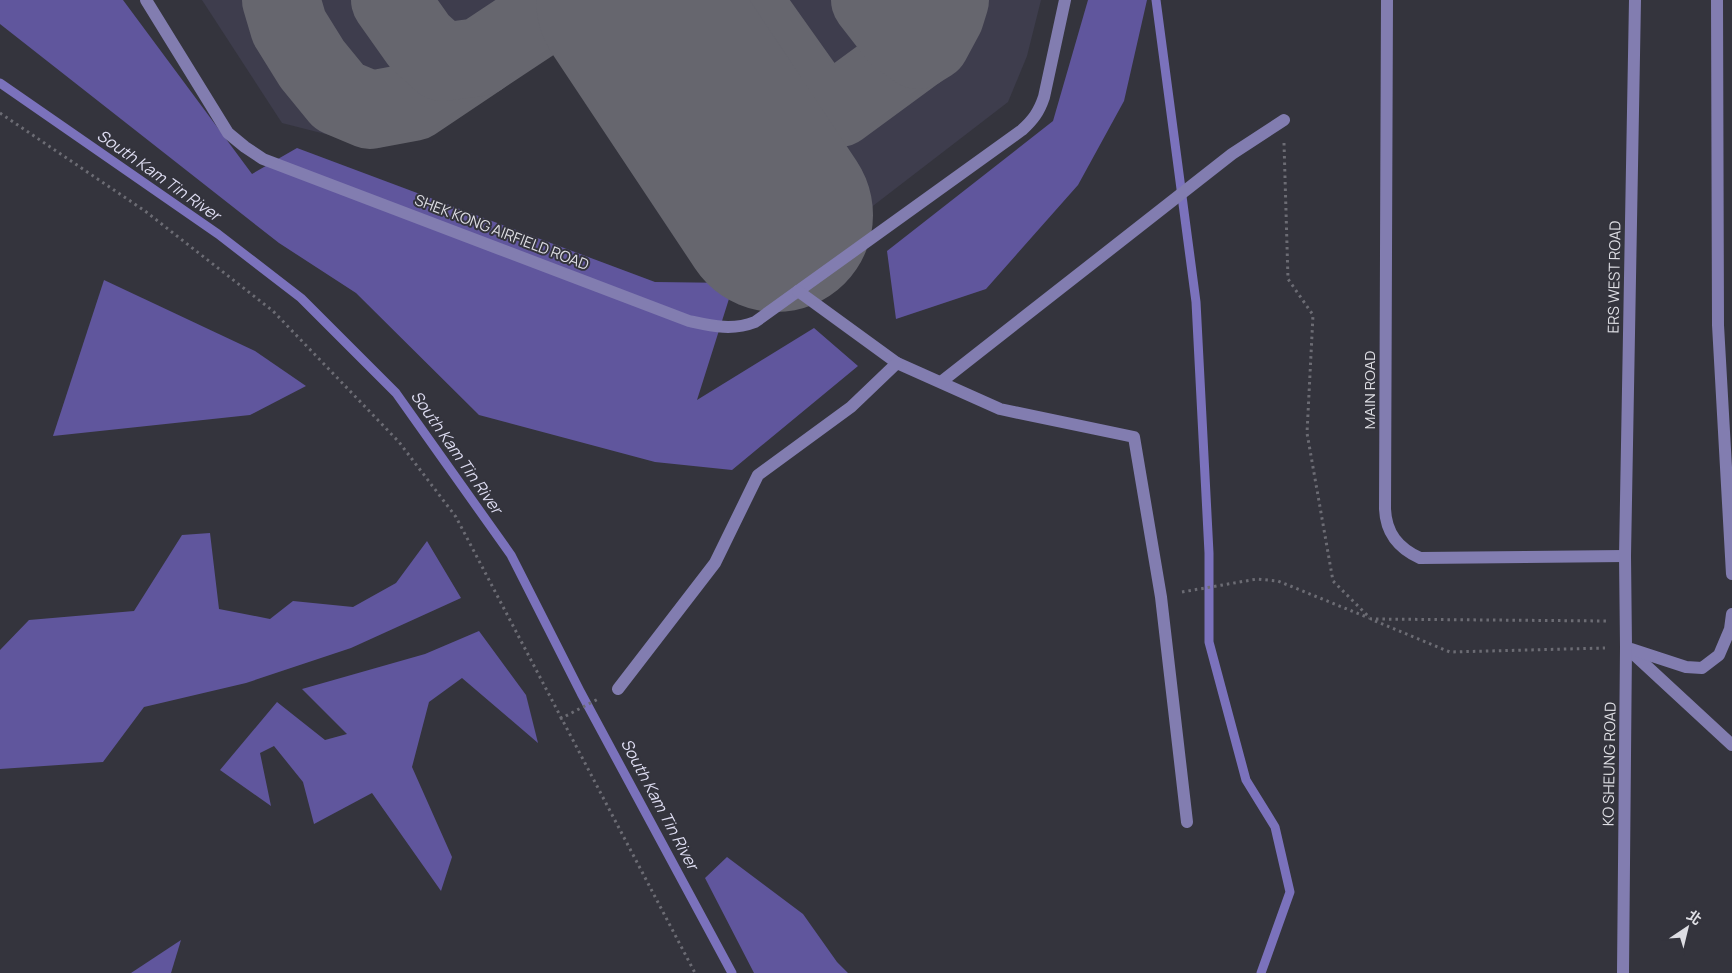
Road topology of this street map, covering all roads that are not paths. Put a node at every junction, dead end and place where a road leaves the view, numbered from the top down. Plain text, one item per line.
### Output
1 (146, 0) edge
2 (1065, 0) edge
3 (1387, 0) edge
4 (1635, 0) edge
5 (1717, 0) edge
6 (1284, 120) dead end
7 (798, 291) junction
8 (897, 362) junction
9 (941, 382) junction
10 (1625, 556) junction
11 (1732, 574) edge
12 (1732, 614) edge
13 (1626, 647) junction
14 (618, 689) road end
15 (1732, 745) edge
16 (1188, 822) dead end
17 (1623, 973) edge

1 - 7 street, SHEK KONG AIRFIELD ROAD
2 - 7 street, SHEK KONG AIRFIELD ROAD
3 - 10 street, MAIN ROAD
4 - 10 street, ERS WEST ROAD
5 - 11 street
6 - 9 street
7 - 8 street
8 - 9 street
8 - 14 street
9 - 16 street
10 - 13 street, KO SHEUNG ROAD
12 - 13 street
13 - 15 street
13 - 17 street, KO SHEUNG ROAD

